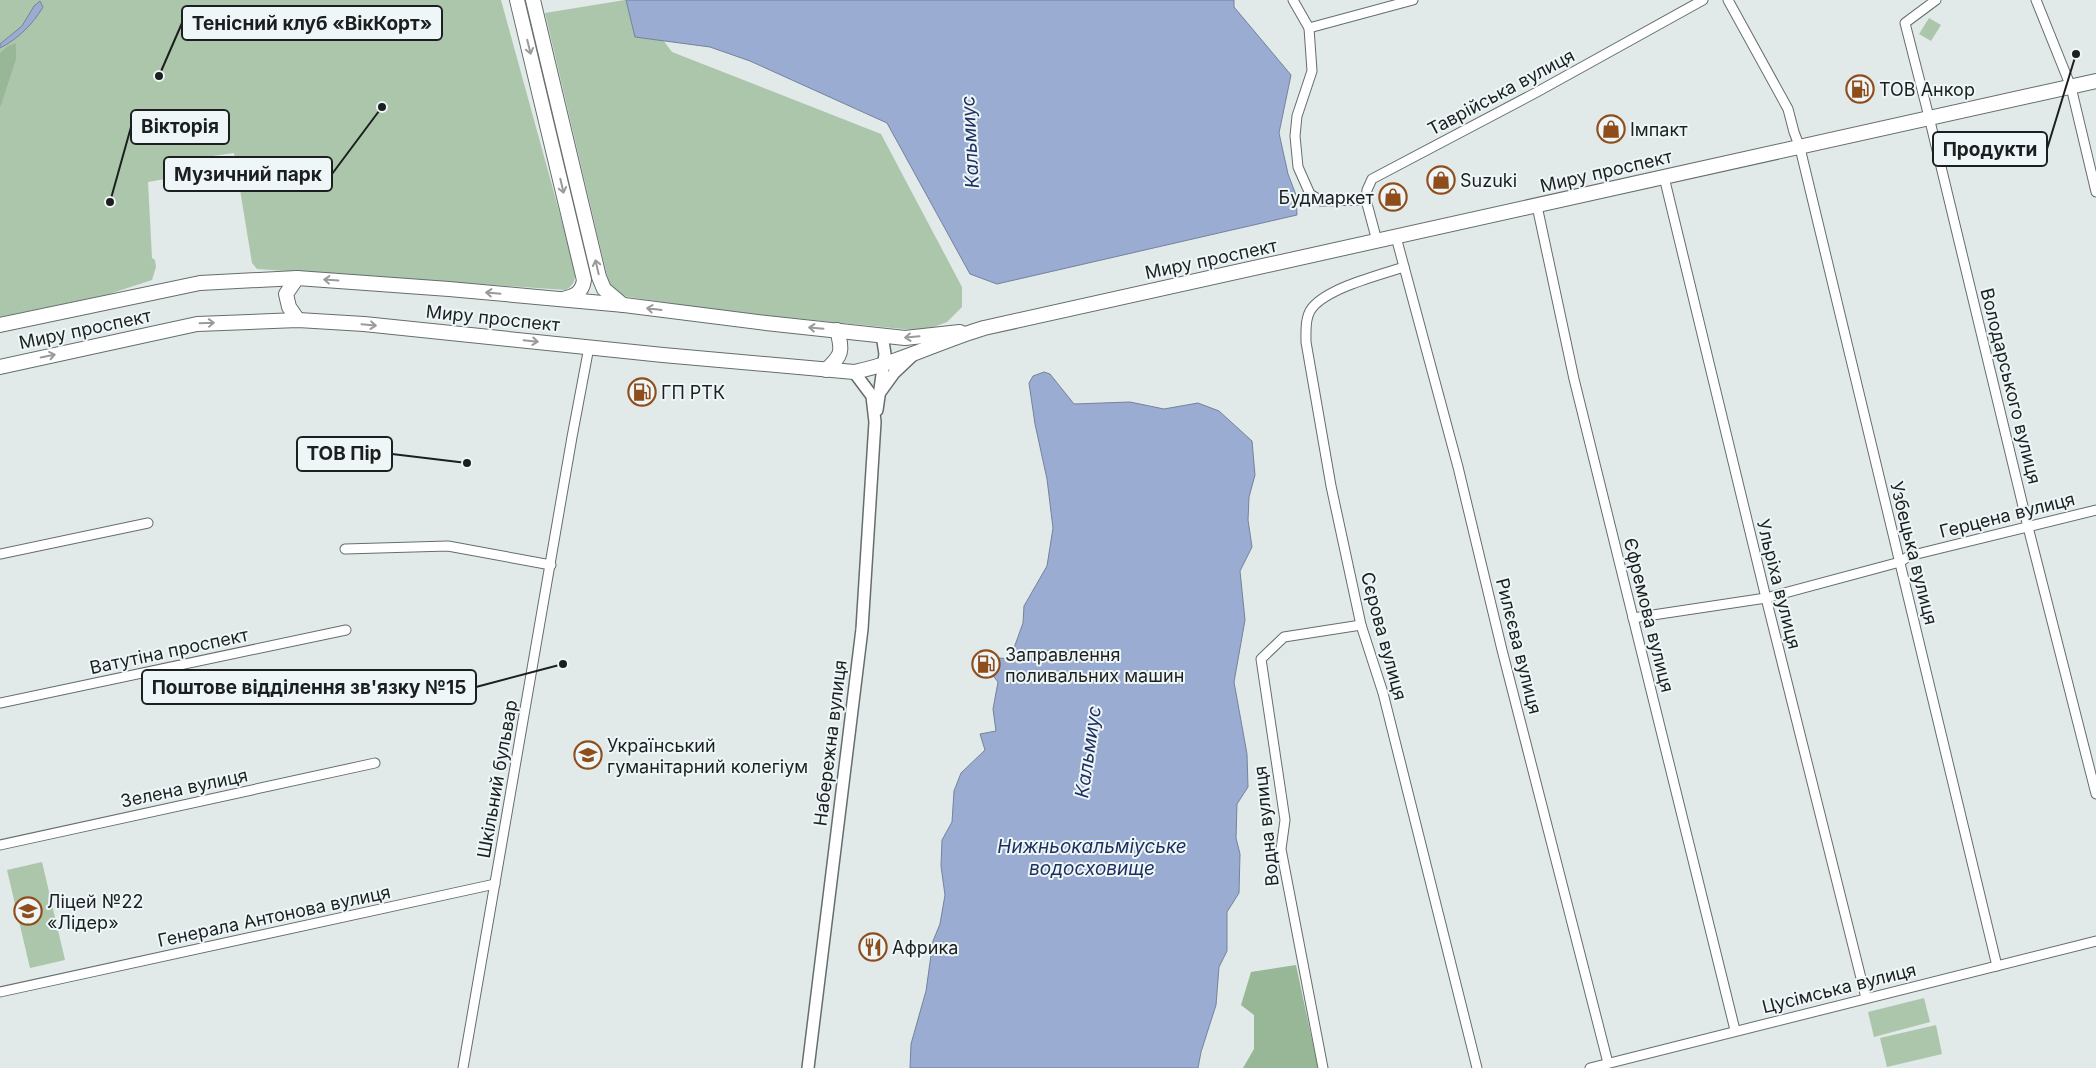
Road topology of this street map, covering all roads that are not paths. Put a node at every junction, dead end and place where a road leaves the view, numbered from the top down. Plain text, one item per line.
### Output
1 (517, 0) edge
2 (533, 0) edge
3 (1293, 0) edge
4 (1413, 0) edge
5 (1703, 0) edge
6 (1728, 0) edge
7 (1936, 0) edge
8 (2036, 0) edge
9 (1309, 28) junction
10 (2096, 81) edge
11 (2071, 87) junction
12 (1929, 118) junction
13 (1800, 148) junction
14 (1664, 177) junction
15 (2096, 192) edge
16 (1366, 200) junction
17 (1537, 206) junction
18 (1396, 237) junction
19 (1377, 241) junction
20 (1404, 267) junction
21 (297, 278) junction
22 (563, 300) junction
23 (624, 305) junction
24 (298, 320) junction
25 (0, 325) edge
26 (981, 329) junction
27 (837, 330) junction
28 (882, 335) junction
29 (589, 347) junction
30 (912, 356) junction
31 (884, 365) junction
32 (0, 366) edge
33 (826, 370) junction
34 (854, 372) junction
35 (880, 392) junction
36 (875, 422) junction
37 (2096, 510) edge
38 (148, 523) dead end
39 (2028, 527) junction
40 (344, 549) dead end
41 (0, 554) edge
42 (1900, 562) junction
43 (551, 565) junction
44 (1766, 598) junction
45 (1634, 618) junction
46 (1361, 625) junction
47 (346, 630) dead end
48 (0, 704) edge
49 (375, 763) dead end
50 (2096, 794) edge
51 (0, 845) edge
52 (496, 884) junction
53 (2096, 941) edge
54 (1996, 966) junction
55 (0, 992) edge
56 (1866, 998) junction
57 (1735, 1030) junction
58 (1608, 1064) junction
59 (463, 1068) edge
60 (808, 1068) edge
61 (1323, 1068) edge
62 (1477, 1068) edge
63 (1590, 1068) edge

1 -> 22 main road
23 -> 2 main road
3 - 9 street
4 - 9 street
5 - 16 street, Таврійська вулиця
6 - 13 street, Узбецька вулиця
7 - 12 street, Володарського вулиця
8 - 11 street
9 - 16 street
10 - 11 main road, Миру проспект
11 - 12 main road, Миру проспект
11 - 15 street
12 - 13 main road, Миру проспект
12 - 39 street, Володарського вулиця
13 - 14 main road, Миру проспект
13 - 42 street, Узбецька вулиця
14 - 17 main road, Миру проспект
14 - 44 street, Ульріха вулиця
16 - 19 street
17 - 18 main road, Миру проспект
17 - 45 street, Єфремова вулиця
18 - 19 main road, Миру проспект
18 - 20 street, Рилєєва вулиця
19 - 26 main road, Миру проспект
20 - 46 street, Сєрова вулиця
20 - 58 street, Рилєєва вулиця
22 -> 21 main road, Миру проспект
21 - 24 main road
21 - 25 main road, Миру проспект
22 - 23 main road, Миру проспект
27 -> 23 main road, Миру проспект
24 -> 29 main road, Миру проспект
32 -> 24 main road, Миру проспект
26 -> 28 main road, Миру проспект
26 - 30 main road, Миру проспект
27 - 28 main road, Миру проспект
27 - 33 main road
28 - 31 street
29 - 33 main road, Миру проспект
29 - 43 street, Шкільний бульвар
30 - 31 main road, Миру проспект
30 - 35 street
31 - 34 main road, Миру проспект
31 - 35 street
33 - 34 main road, Миру проспект
34 - 36 street
35 - 36 street
36 - 60 street, Набережна вулиця
37 - 39 street, Герцена вулиця
38 - 41 street
39 - 42 street, Герцена вулиця
39 - 50 street, Володарського вулиця
40 - 43 street
42 - 44 street, Герцена вулиця
42 - 54 street, Узбецька вулиця
43 - 52 street, Шкільний бульвар
44 - 45 street, Герцена вулиця
44 - 56 street, Ульріха вулиця
45 - 57 street, Єфремова вулиця
46 - 61 street, Водна вулиця
46 - 62 street, Сєрова вулиця
47 - 48 street, Ватутіна проспект
49 - 51 street, Зелена вулиця
52 - 55 street, Генерала Антонова вулиця
52 - 59 street, Шкільний бульвар
53 - 54 street, Цусімська вулиця
54 - 56 street, Цусімська вулиця
56 - 57 street, Цусімська вулиця
57 - 58 street, Цусімська вулиця
58 - 63 street, Цусімська вулиця

